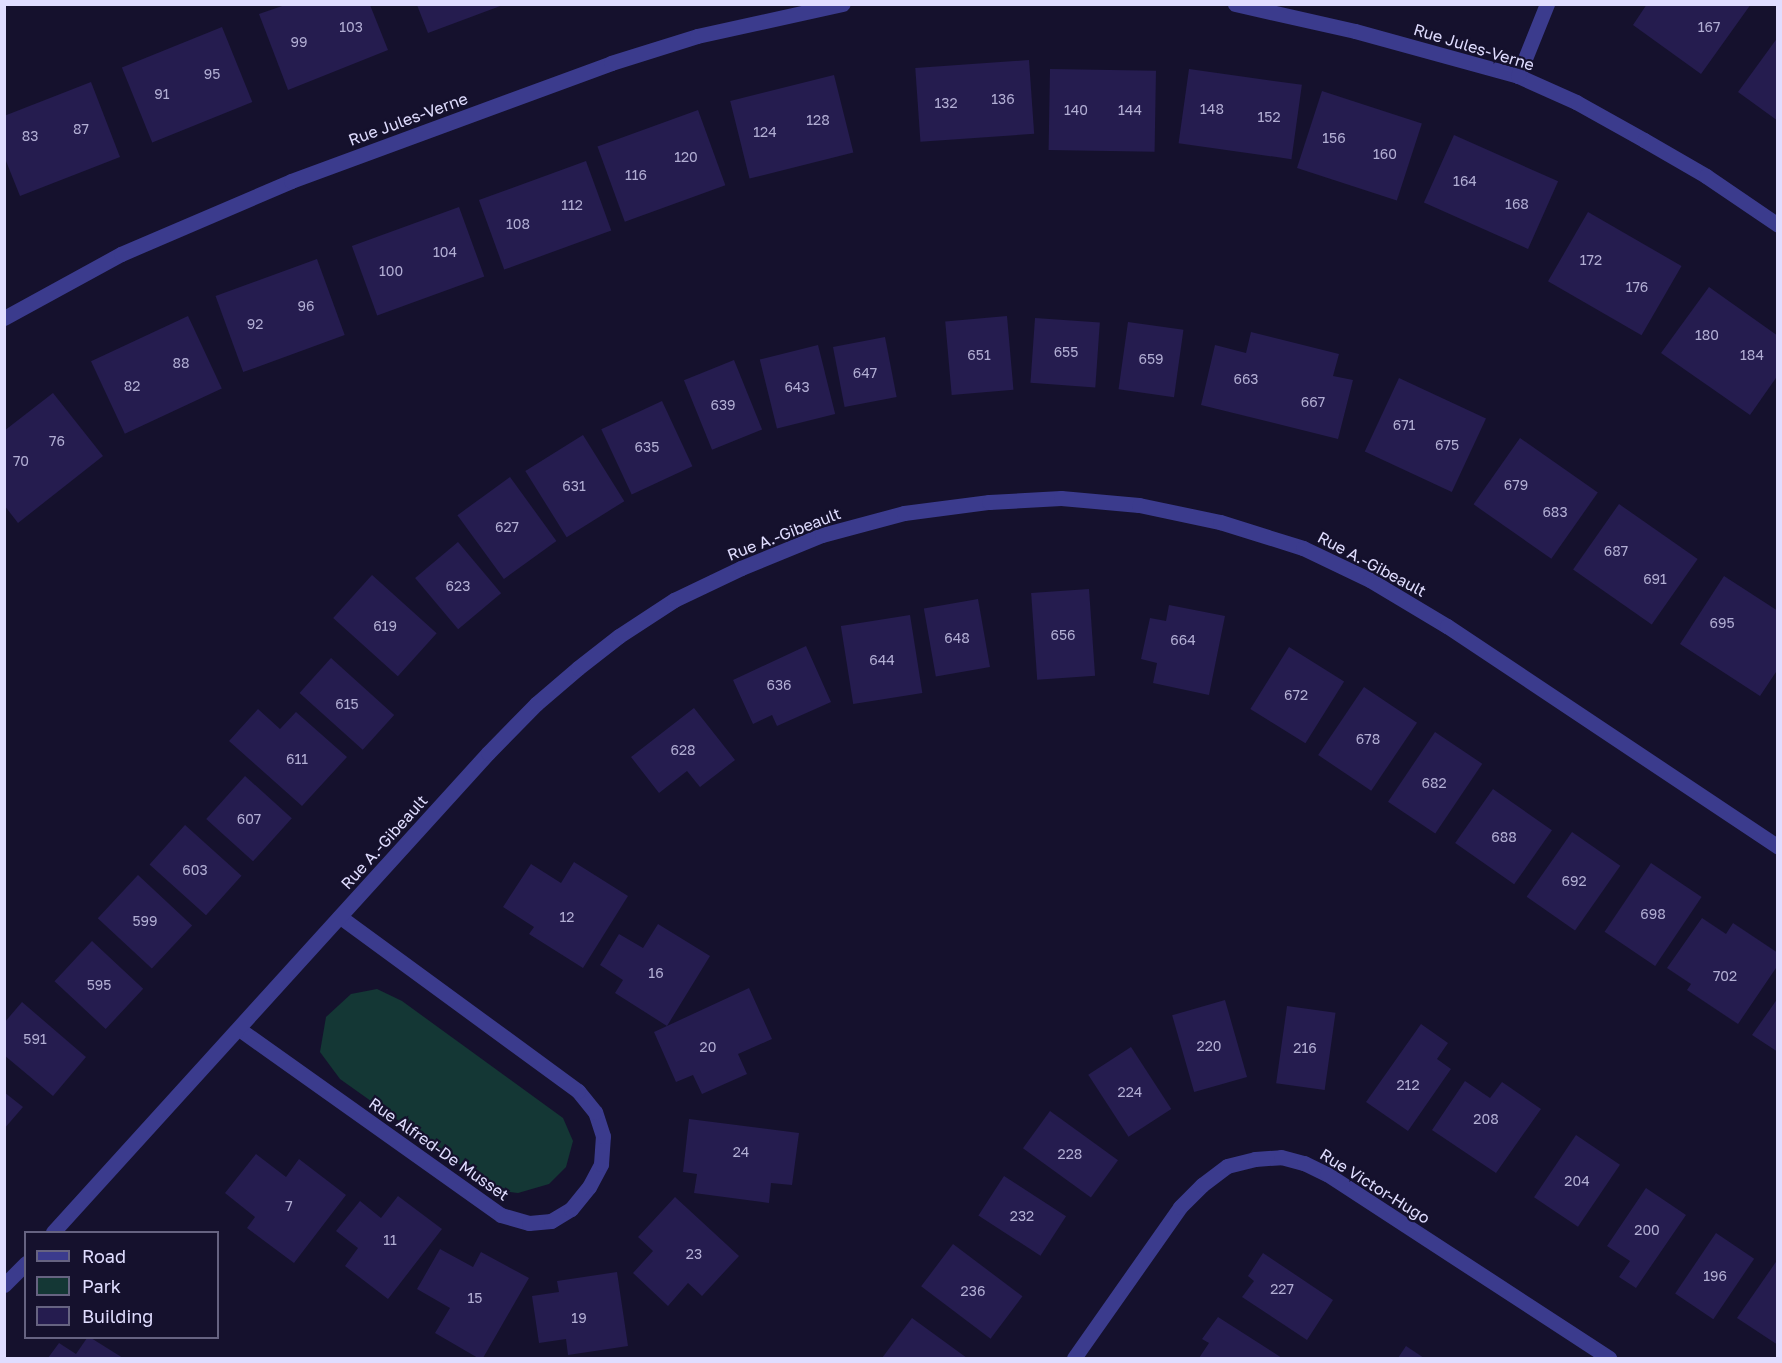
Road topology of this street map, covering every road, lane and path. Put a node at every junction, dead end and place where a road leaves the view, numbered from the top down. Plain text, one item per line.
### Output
1 (843, 4) edge
2 (1235, 4) edge
3 (1547, 4) edge
4 (1518, 76) junction
5 (1778, 225) edge
6 (4, 318) edge
7 (1778, 847) edge
8 (340, 917) junction
9 (239, 1029) junction
10 (55, 1231) edge
11 (24, 1265) edge
12 (4, 1285) edge
13 (1074, 1359) edge
14 (1609, 1359) edge

1 - 6 street, Rue Jules-Verne
2 - 4 street, Rue Jules-Verne
3 - 4 street
4 - 5 street, Rue Jules-Verne
7 - 8 street, Rue A.-Gibeault
8 - 9 street, Rue A.-Gibeault
8 - 9 street, Rue Alfred-De Musset
9 - 10 street, Rue A.-Gibeault
11 - 12 street
13 - 14 street, Rue Victor-Hugo

